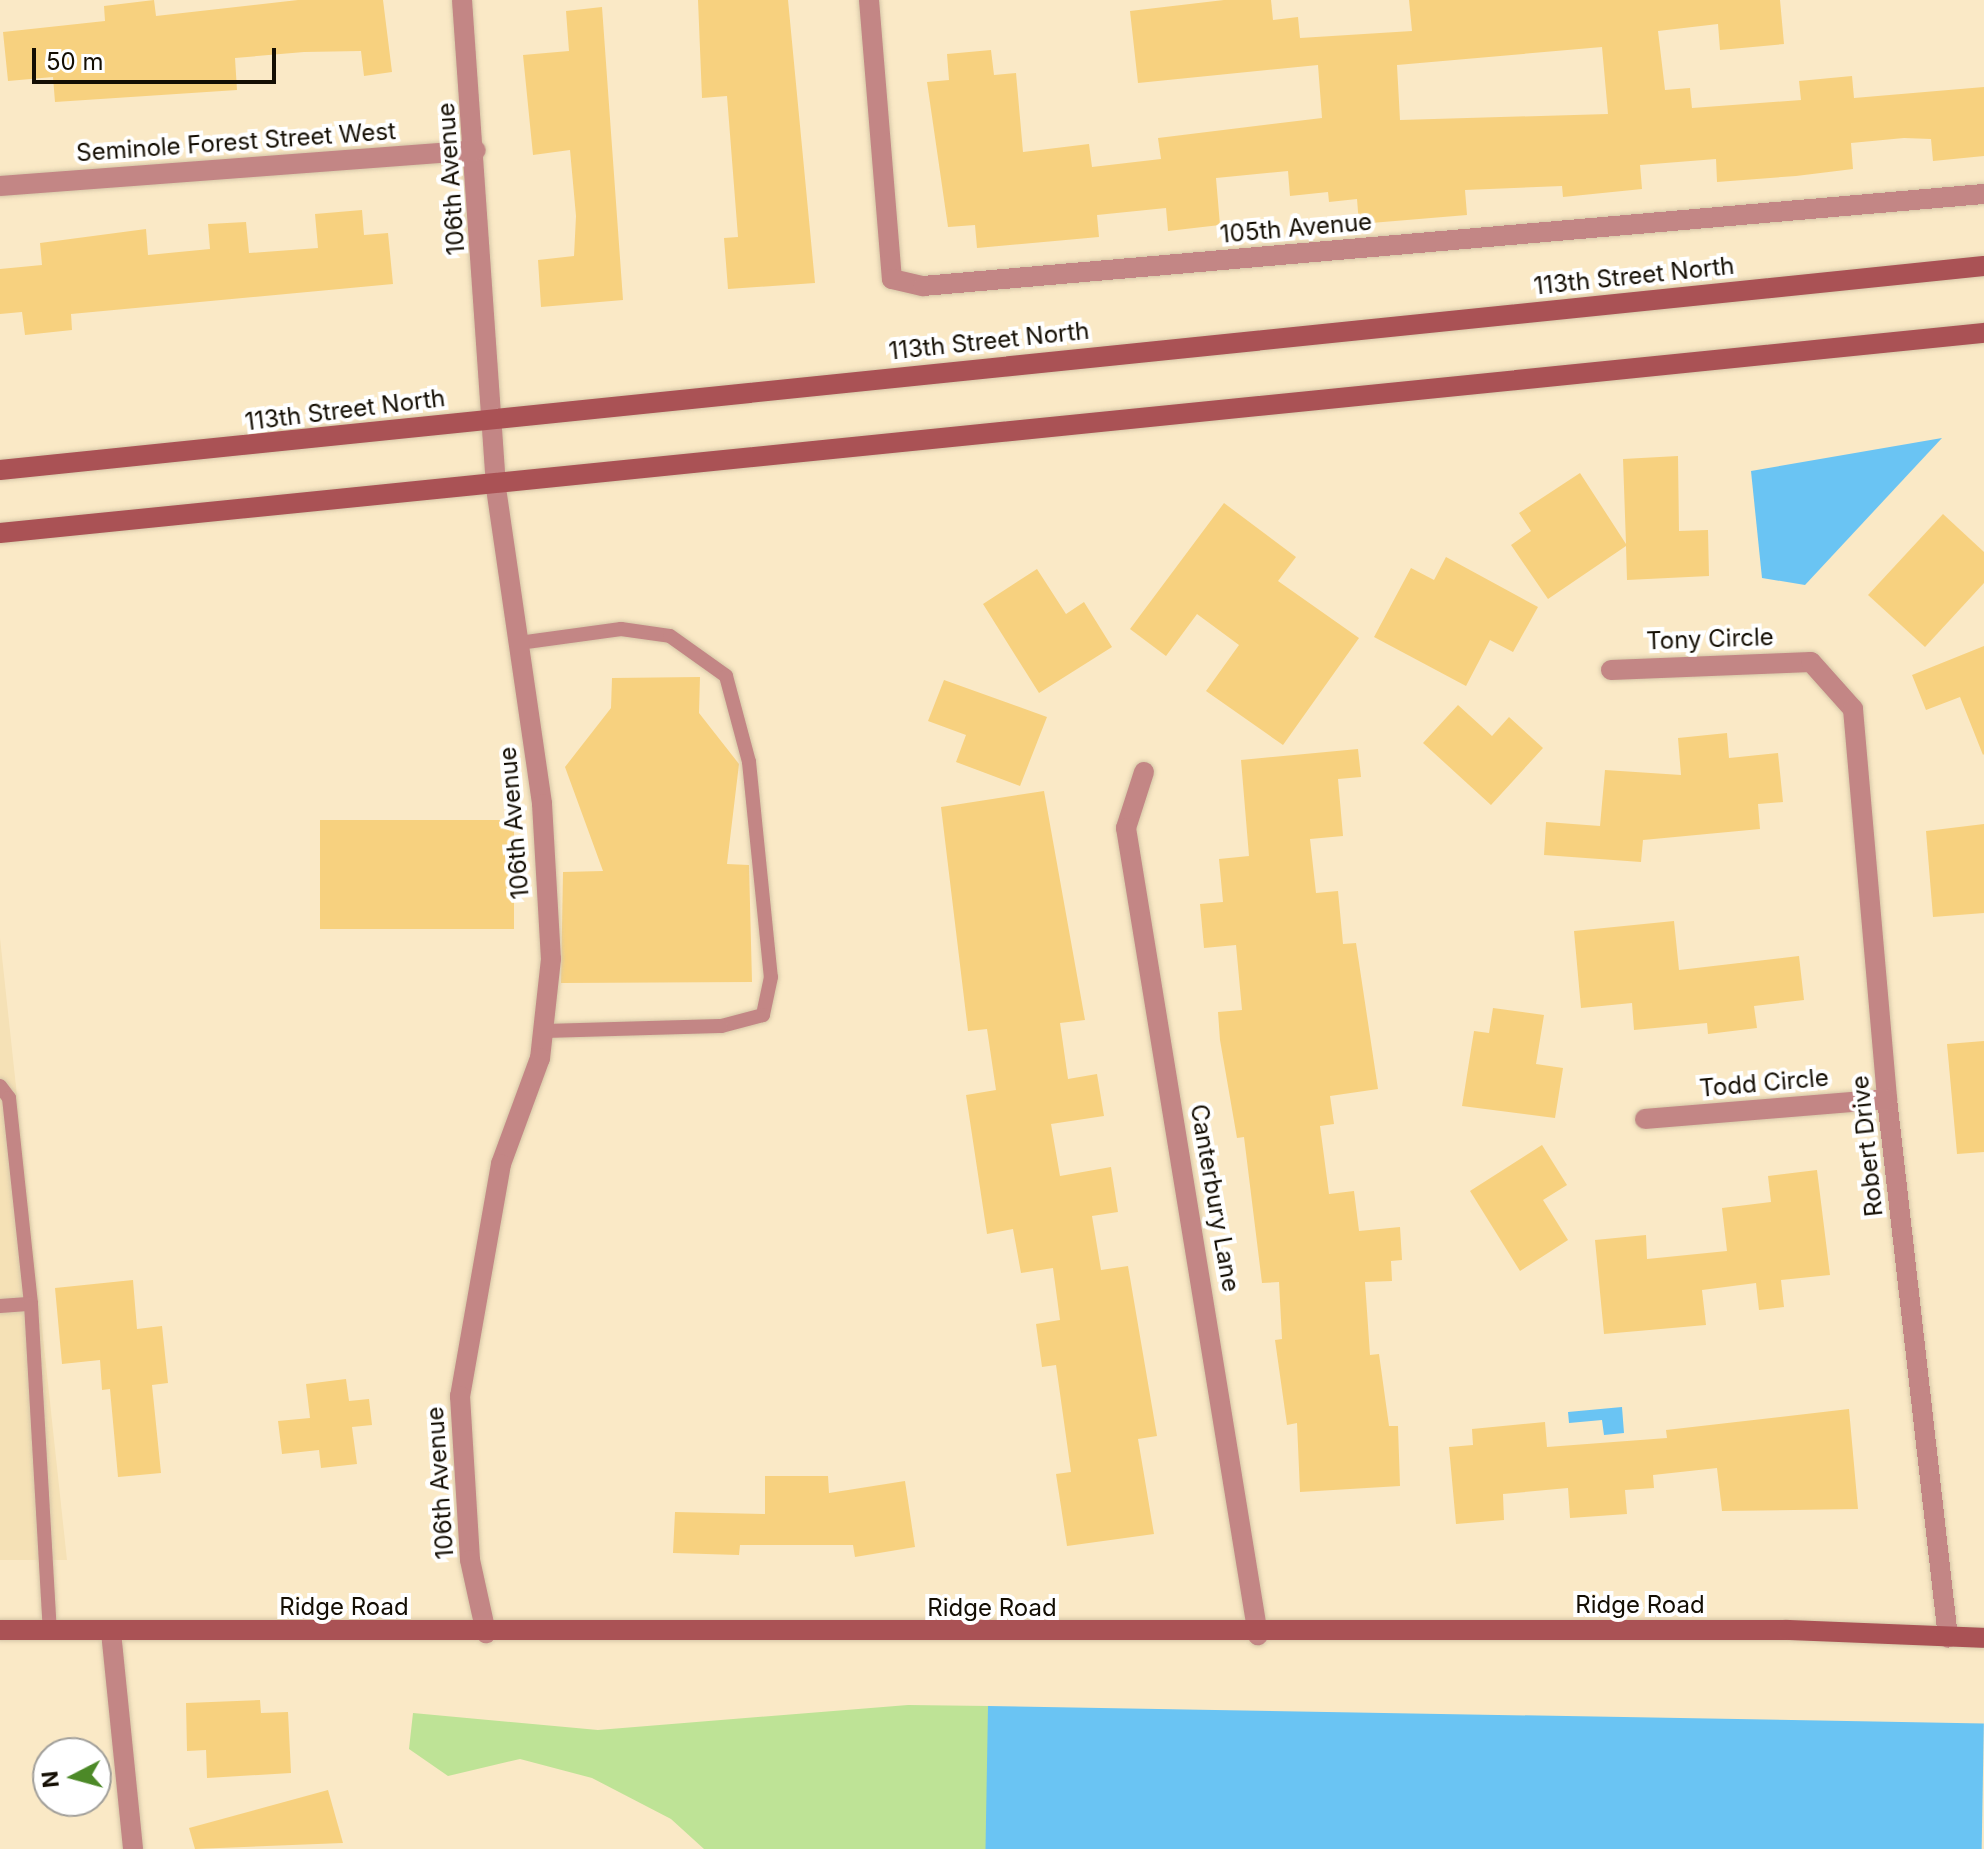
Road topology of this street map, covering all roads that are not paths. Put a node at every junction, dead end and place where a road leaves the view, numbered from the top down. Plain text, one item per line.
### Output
1 (462, 0) edge
2 (869, 0) edge
3 (476, 150) junction
4 (0, 186) edge
5 (1984, 194) edge
6 (1984, 266) edge
7 (1984, 333) edge
8 (493, 419) junction
9 (0, 470) edge
10 (496, 488) junction
11 (0, 533) edge
12 (519, 643) junction
13 (1811, 662) joint
14 (1611, 670) dead end
15 (1144, 772) dead end
16 (543, 1031) junction
17 (0, 1086) edge
18 (1887, 1099) junction
19 (1645, 1119) dead end
20 (31, 1304) junction
21 (0, 1306) edge
22 (0, 1630) edge
23 (50, 1631) junction
24 (111, 1632) junction
25 (486, 1633) junction
26 (1258, 1635) junction
27 (1948, 1638) junction
28 (1984, 1638) edge
29 (133, 1849) edge

1 - 3 street, 106th Avenue
2 - 5 street, 105th Avenue
3 - 4 street, Seminole Forest Street West
3 - 8 street, 106th Avenue
6 - 8 main road, 113th Street North
7 - 10 main road
8 - 9 main road, 113th Street North
8 - 10 street, 106th Avenue
10 - 11 main road
10 - 12 street, 106th Avenue
12 - 16 street, 106th Avenue
12 - 16 lane
13 - 14 street, Tony Circle
13 - 18 street, Robert Drive
15 - 26 street, Canterbury Lane
16 - 25 street, 106th Avenue
17 - 20 lane
18 - 19 street, Todd Circle
18 - 27 street, Robert Drive
20 - 21 lane
20 - 23 lane
22 - 23 main road, Ridge Road
23 - 24 main road, Ridge Road
24 - 25 main road, Ridge Road
24 - 29 street
25 - 26 main road, Ridge Road
26 - 27 main road, Ridge Road
27 - 28 main road, Ridge Road

